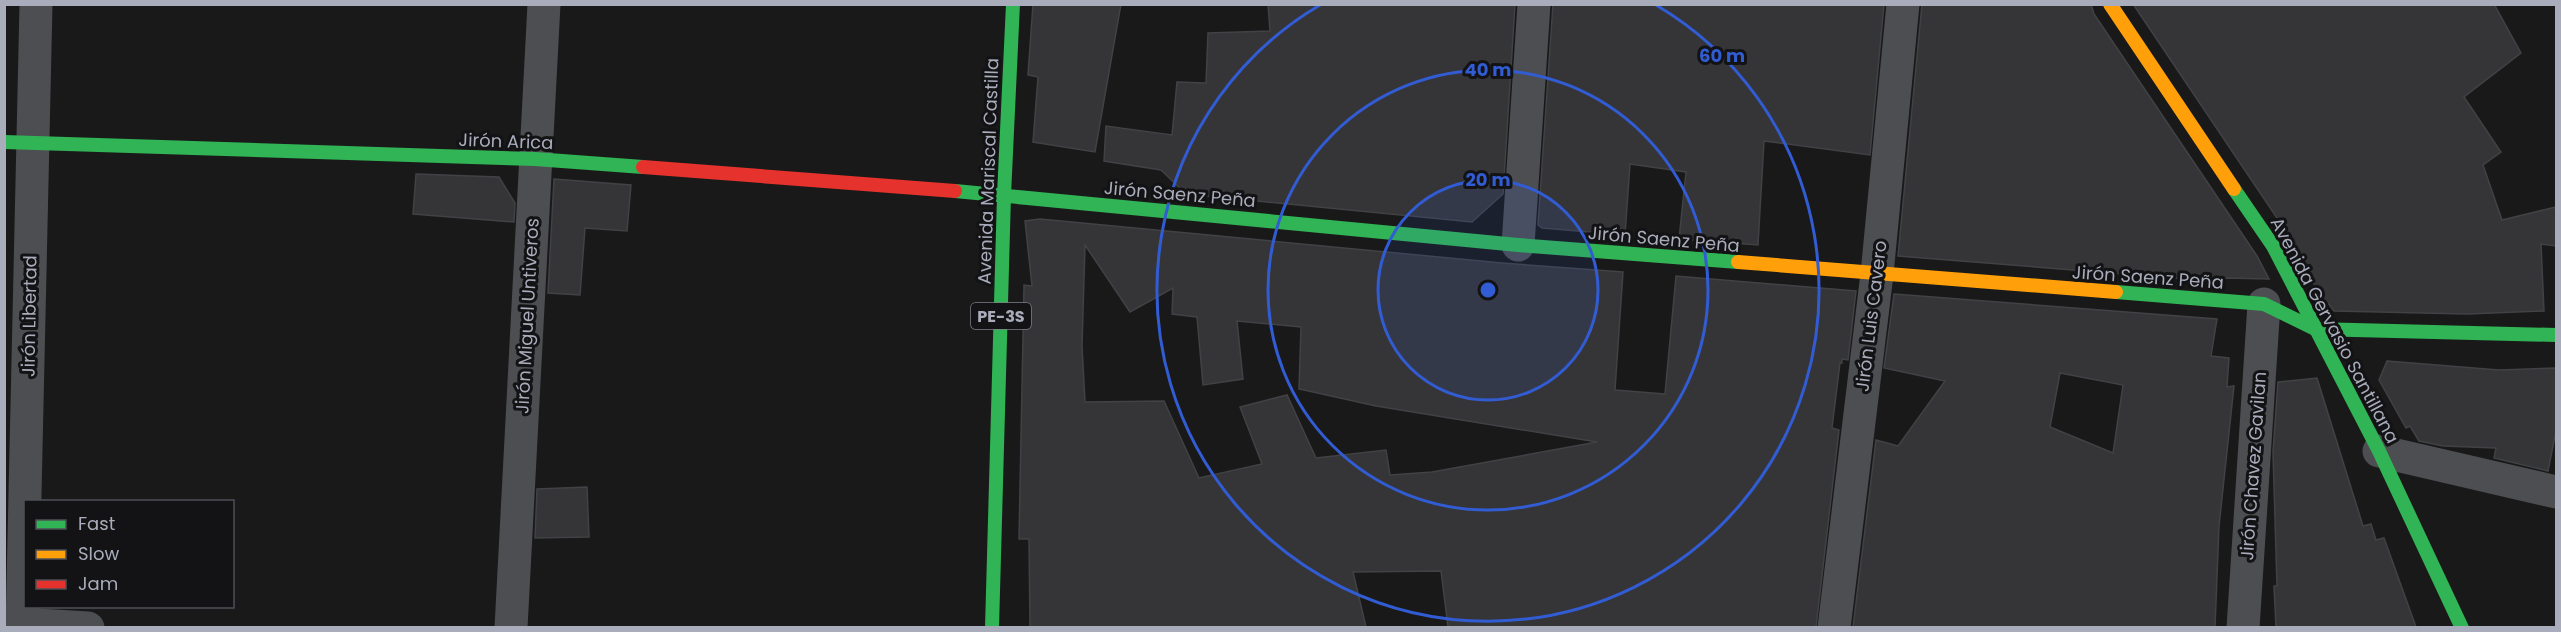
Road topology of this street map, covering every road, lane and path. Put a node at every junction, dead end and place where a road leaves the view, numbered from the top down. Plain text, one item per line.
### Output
1 (36, 4) edge
2 (544, 4) edge
3 (1013, 4) edge
4 (1534, 4) edge
5 (1903, 4) edge
6 (2110, 4) edge
7 (18, 143) edge
8 (535, 159) junction
9 (1005, 195) junction
10 (1518, 245) junction
11 (1877, 274) junction
12 (2264, 304) junction
13 (2315, 329) junction
14 (2556, 334) edge
15 (2379, 451) junction
16 (2556, 492) edge
17 (16, 624) edge
18 (88, 627) edge
19 (511, 627) edge
20 (992, 627) edge
21 (1834, 627) edge
22 (2243, 627) edge
23 (2462, 627) edge

1 - 7 street, Jirón Libertad
2 - 8 street, Jirón Miguel Untiveros
3 - 9 main road, Avenida Mariscal Castilla / PE-3S
4 - 10 street
5 - 11 street, Jirón Luis Cavero
6 - 13 main road, Avenida Gervasio Santillana
7 - 8 main road, Jirón Arica
7 - 17 street, Jirón Libertad
8 - 9 main road, Jirón Arica
8 - 19 street, Jirón Miguel Untiveros
9 - 10 main road, Jirón Saenz Peña
9 - 20 main road, Avenida Mariscal Castilla / PE-3S
10 - 11 main road, Jirón Saenz Peña
11 - 12 main road, Jirón Saenz Peña
11 - 21 street, Jirón Luis Cavero
12 - 13 main road, Jirón Saenz Peña
12 - 22 street, Jirón Chavez Gavilan
13 - 14 main road
13 - 15 main road, Avenida Gervasio Santillana
15 - 16 street
15 - 23 main road, Avenida Gervasio Santillana
17 - 18 street

